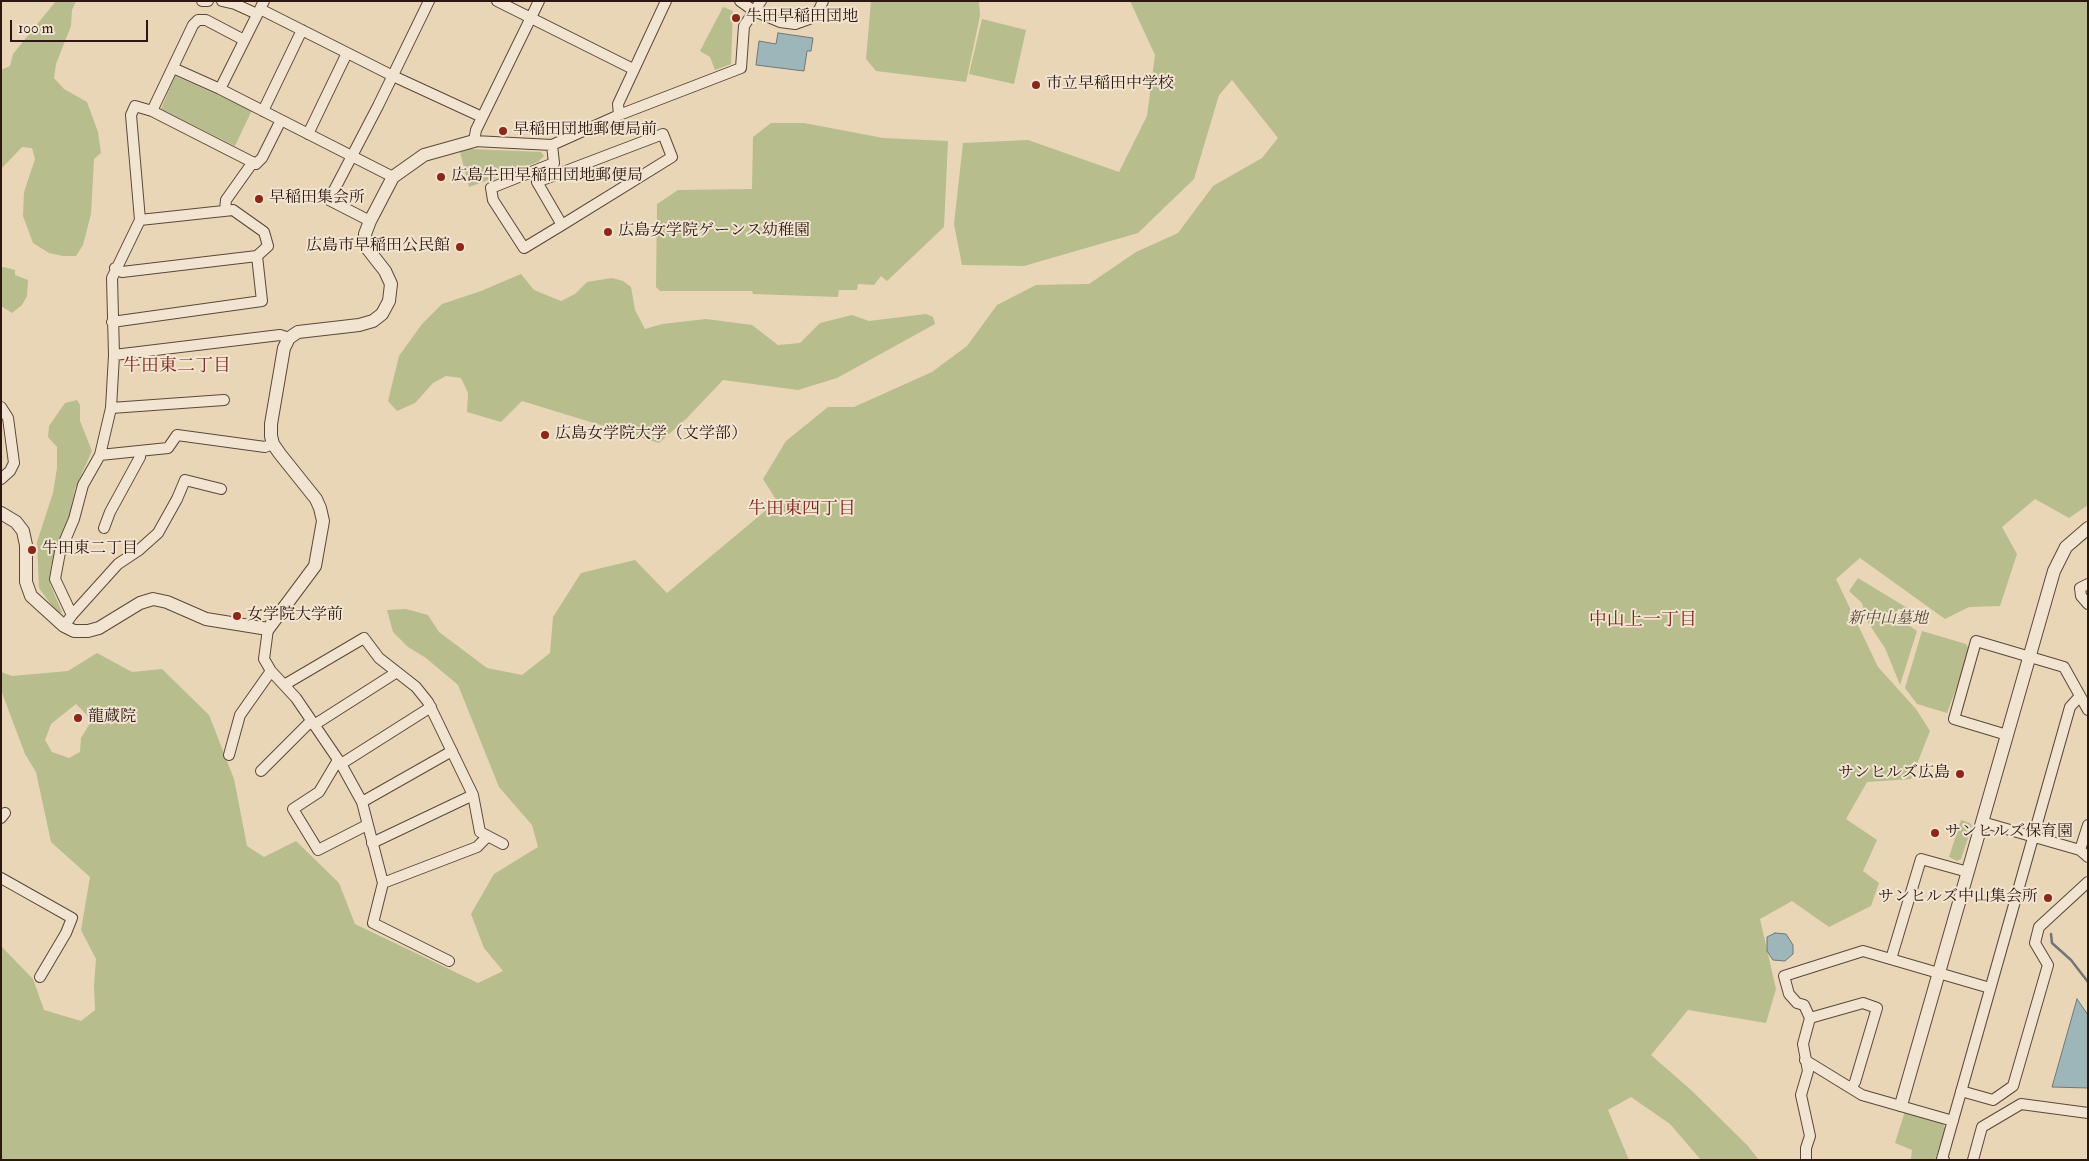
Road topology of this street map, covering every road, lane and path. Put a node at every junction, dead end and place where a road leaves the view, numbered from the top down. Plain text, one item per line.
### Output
1 (202, 1) edge
2 (208, 1) edge
3 (222, 1) edge
4 (429, 1) edge
5 (497, 1) edge
6 (539, 1) edge
7 (666, 1) edge
8 (740, 1) edge
9 (761, 1) edge
10 (823, 1) edge
11 (236, 3) edge
12 (260, 8) edge
13 (754, 11) junction
14 (530, 18) junction
15 (302, 30) junction
16 (244, 40) junction
17 (347, 53) junction
18 (172, 68) junction
19 (633, 69) junction
20 (393, 76) junction
21 (220, 89) junction
22 (152, 111) junction
23 (263, 111) junction
24 (620, 115) junction
25 (482, 117) junction
26 (281, 120) junction
27 (308, 134) junction
28 (474, 141) junction
29 (552, 145) junction
30 (352, 156) junction
31 (253, 162) junction
32 (393, 177) junction
33 (225, 210) junction
34 (140, 220) junction
35 (370, 220) junction
36 (562, 225) junction
37 (257, 256) junction
38 (116, 268) junction
39 (112, 322) junction
40 (289, 338) junction
41 (114, 355) junction
42 (224, 400) dead end
43 (1, 407) edge
44 (111, 408) junction
45 (273, 444) junction
46 (140, 452) junction
47 (100, 454) junction
48 (1, 479) edge
49 (221, 490) dead end
50 (1, 513) edge
51 (104, 528) dead end
52 (2088, 528) edge
53 (2088, 584) edge
54 (2088, 604) edge
55 (72, 615) junction
56 (64, 626) junction
57 (268, 629) junction
58 (2029, 656) junction
59 (271, 671) junction
60 (397, 672) junction
61 (284, 685) junction
62 (2080, 696) junction
63 (431, 707) junction
64 (2088, 710) edge
65 (313, 723) junction
66 (2007, 735) junction
67 (452, 751) junction
68 (229, 755) dead end
69 (339, 762) junction
70 (261, 771) dead end
71 (473, 794) junction
72 (362, 802) junction
73 (1982, 822) junction
74 (367, 825) junction
75 (2088, 825) edge
76 (488, 836) junction
77 (2033, 837) junction
78 (372, 843) junction
79 (503, 844) dead end
80 (2084, 853) edge
81 (1968, 872) junction
82 (1, 878) edge
83 (2088, 882) edge
84 (383, 883) junction
85 (1891, 959) junction
86 (449, 961) dead end
87 (1939, 972) junction
88 (40, 977) dead end
89 (1990, 988) junction
90 (1810, 1018) junction
91 (1805, 1060) junction
92 (1851, 1088) junction
93 (1961, 1090) junction
94 (1901, 1105) junction
95 (2088, 1113) edge
96 (1953, 1121) junction
97 (1806, 1160) edge
98 (1944, 1160) edge
99 (1973, 1160) edge

1 - 2 street
3 - 11 street
4 - 20 street
5 - 14 street
6 - 14 street
7 - 19 street
8 - 13 street
9 - 13 street
10 - 13 street
11 - 12 street
12 - 15 street
12 - 16 street
13 - 24 street
14 - 19 street
14 - 25 street
15 - 17 street
15 - 23 street
16 - 18 street
16 - 21 street
17 - 20 street
17 - 27 street
18 - 21 street
18 - 22 street
19 - 24 street
20 - 25 street
20 - 30 street
21 - 23 street
22 - 31 street
22 - 34 street
23 - 26 street
24 - 29 street
25 - 28 street
26 - 27 street
26 - 31 street
27 - 30 street
28 - 29 street
28 - 32 street
29 - 36 street
30 - 32 street
30 - 35 street
31 - 33 street
32 - 35 street
33 - 34 street
33 - 37 street
34 - 38 street
35 - 40 street
36 - 36 street
37 - 38 street
37 - 39 street
38 - 39 street
39 - 41 street
40 - 41 street
40 - 45 street
41 - 44 street
42 - 44 street
43 - 48 street
44 - 47 street
45 - 46 street
45 - 57 street
46 - 47 street
46 - 51 street
47 - 55 street
49 - 55 street
50 - 56 street
52 - 58 street
53 - 54 street
55 - 56 street
56 - 57 street
57 - 59 street
58 - 62 street
58 - 66 street
58 - 66 street
59 - 61 street
59 - 68 street
60 - 61 street
60 - 63 street
60 - 65 street
61 - 65 street
62 - 64 street
62 - 77 street
63 - 67 street
63 - 69 street
65 - 69 street
65 - 70 street
66 - 73 street
67 - 71 street
67 - 72 street
69 - 72 street
69 - 74 street
71 - 76 street
71 - 78 street
72 - 74 street
73 - 77 street
73 - 81 street
74 - 78 street
75 - 80 street
76 - 79 street
76 - 84 street
77 - 80 street
77 - 89 street
78 - 84 street
81 - 85 street
81 - 87 street
82 - 88 street
83 - 93 street
84 - 86 street
85 - 87 street
85 - 90 street
87 - 89 street
87 - 94 street
89 - 93 street
90 - 91 street
90 - 92 street
91 - 92 street
91 - 97 street
92 - 94 street
93 - 96 street
94 - 96 street
95 - 99 street
96 - 98 street

